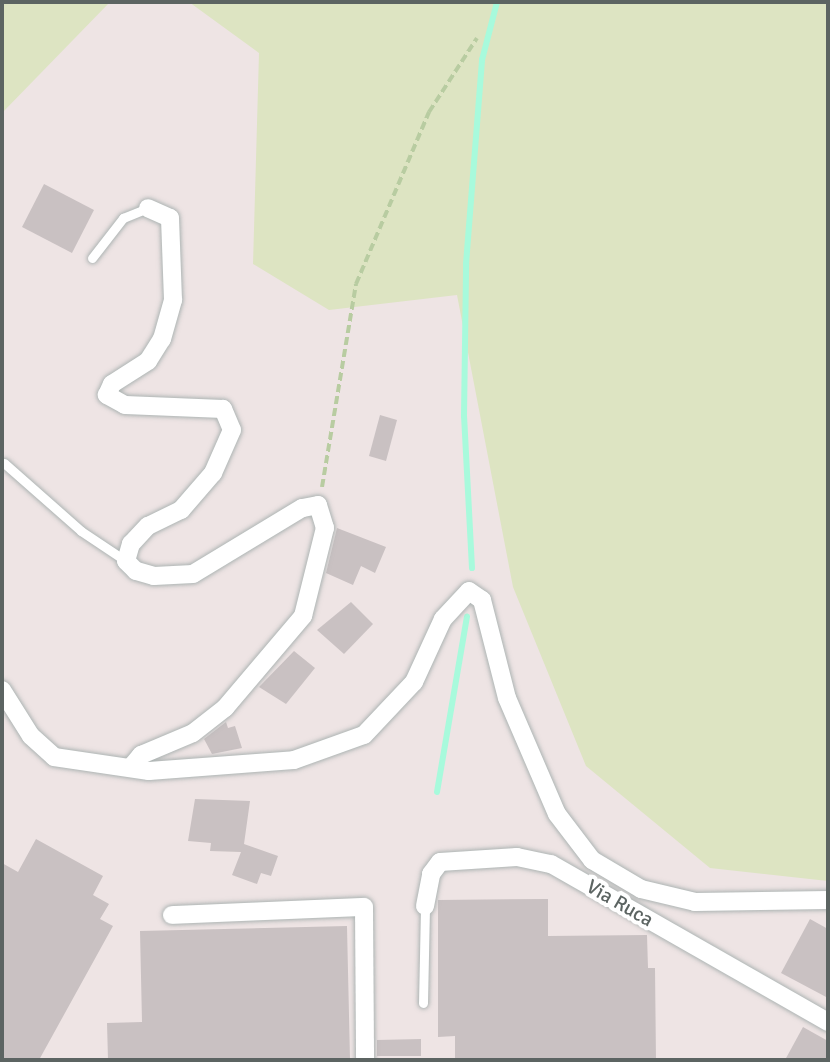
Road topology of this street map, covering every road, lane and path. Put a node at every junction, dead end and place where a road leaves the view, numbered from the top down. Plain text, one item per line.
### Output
1 (477, 38) dead end
2 (148, 208) joint
3 (92, 258) dead end
4 (4, 463) dead end
5 (318, 505) junction
6 (126, 561) junction
7 (2, 690) edge
8 (131, 767) junction
9 (828, 900) edge
10 (425, 906) joint
11 (172, 915) dead end
12 (423, 1003) dead end
13 (828, 1022) edge
14 (365, 1060) edge

1 - 5 path
2 - 3 lane
2 - 6 street
4 - 6 lane
5 - 6 street
5 - 8 street
7 - 8 street
8 - 9 street
10 - 12 lane
10 - 13 street, Via Ruca
11 - 14 street

